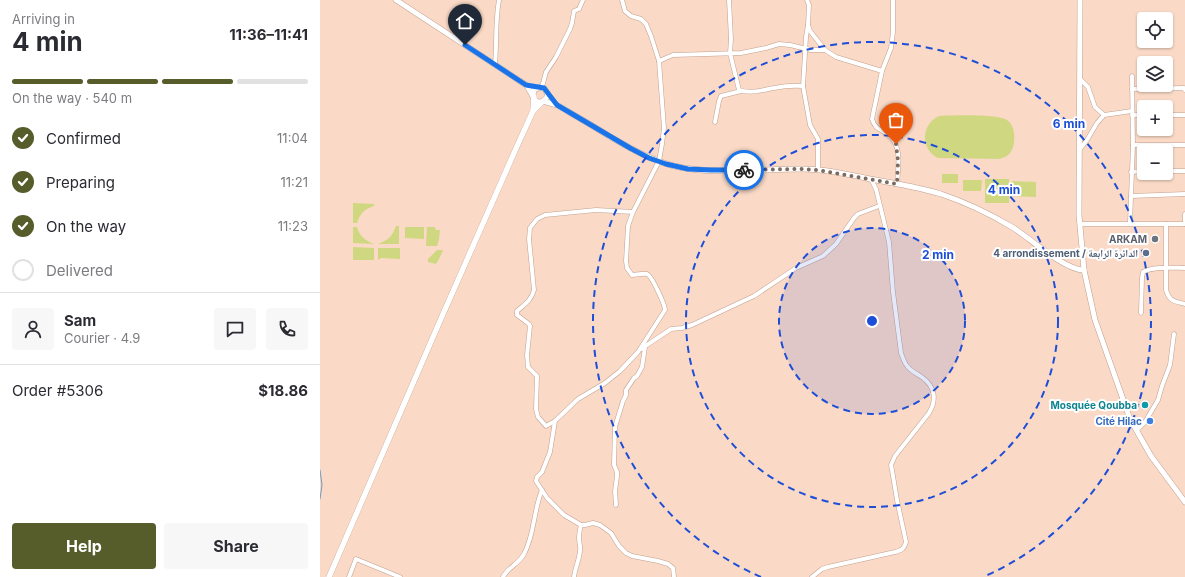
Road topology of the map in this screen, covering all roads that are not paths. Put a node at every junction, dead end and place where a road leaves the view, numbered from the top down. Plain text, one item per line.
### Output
1 (396, 0) edge
2 (499, 0) edge
3 (583, 0) edge
4 (622, 0) edge
5 (729, 0) edge
6 (807, 0) edge
7 (893, 0) edge
8 (1080, 0) edge
9 (808, 25) junction
10 (806, 49) junction
11 (825, 50) junction
12 (730, 53) junction
13 (659, 61) junction
14 (495, 64) junction
15 (882, 71) junction
16 (1132, 76) dead end
17 (1080, 79) junction
18 (526, 85) junction
19 (803, 86) junction
20 (540, 87) junction
21 (1132, 89) junction
22 (1185, 90) edge
23 (741, 91) junction
24 (548, 92) junction
25 (533, 96) junction
26 (543, 102) junction
27 (557, 105) junction
28 (533, 111) junction
29 (1132, 113) junction
30 (1137, 114) edge
31 (1104, 115) junction
32 (1173, 115) edge
33 (1185, 115) edge
34 (715, 122) dead end
35 (1185, 145) edge
36 (1133, 146) junction
37 (1080, 148) junction
38 (659, 162) junction
39 (818, 170) junction
40 (1173, 171) edge
41 (1185, 171) edge
42 (1131, 172) junction
43 (1137, 172) edge
44 (871, 179) junction
45 (897, 184) junction
46 (1185, 194) edge
47 (1131, 196) junction
48 (879, 206) junction
49 (633, 212) junction
50 (1185, 214) edge
51 (1130, 223) junction
52 (1080, 224) junction
53 (1166, 224) junction
54 (1185, 224) edge
55 (1165, 268) junction
56 (1185, 268) edge
57 (1084, 270) junction
58 (1185, 304) edge
59 (1141, 313) dead end
60 (1174, 334) dead end
61 (645, 346) junction
62 (638, 352) junction
63 (554, 421) junction
64 (1137, 430) junction
65 (542, 490) junction
66 (1185, 502) edge
67 (616, 505) dead end
68 (581, 525) junction
69 (329, 577) edge
70 (349, 577) edge
71 (400, 577) edge
72 (503, 577) edge
73 (574, 577) edge
74 (674, 577) edge
75 (812, 577) edge

1 - 14 main road
2 - 14 street
3 - 20 street
4 - 13 street
5 - 12 street
6 - 9 street
7 - 15 street
8 - 17 main road
9 - 10 street
9 - 11 street
10 - 11 street
10 - 12 street
10 - 19 street
11 - 15 street
12 - 13 street
12 - 23 street
13 - 38 street
14 - 18 main road
15 - 45 street
16 - 21 street
17 - 31 street
17 - 37 main road
18 - 20 main road
18 - 25 main road
19 - 23 street
19 - 39 street
20 - 24 main road
20 - 25 main road
21 - 22 street
21 - 29 street
23 - 34 street
24 - 26 main road
24 - 27 main road
25 - 26 main road
25 - 28 highway
26 - 27 main road
26 - 28 highway
27 - 38 main road
28 - 69 highway
29 - 30 street
29 - 31 street
29 - 36 street
31 - 37 street
32 - 33 street
35 - 36 street
36 - 42 street
37 - 52 main road
38 - 39 main road
38 - 49 street
39 - 44 main road
40 - 41 street
42 - 43 street
42 - 47 street
44 - 45 main road
44 - 48 street
45 - 57 main road
46 - 47 street
47 - 51 street
48 - 61 street
48 - 75 street
49 - 62 street
49 - 63 street
50 - 54 street
51 - 52 street
51 - 53 street
52 - 57 main road
53 - 54 street
53 - 55 street
55 - 56 street
55 - 58 street
55 - 59 street
57 - 64 main road
60 - 64 street
61 - 62 street
61 - 67 street
62 - 63 street
63 - 65 street
64 - 66 main road
65 - 68 street
65 - 72 street
68 - 73 street
68 - 74 street
70 - 71 street

